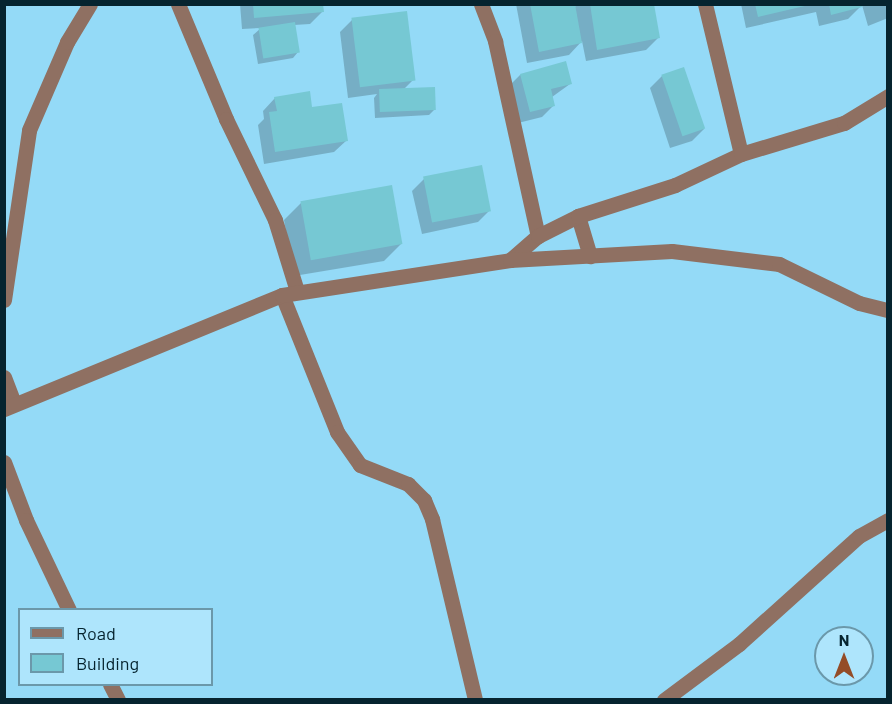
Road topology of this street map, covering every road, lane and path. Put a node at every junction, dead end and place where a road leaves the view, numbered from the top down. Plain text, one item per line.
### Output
1 (90, 4) edge
2 (178, 4) edge
3 (482, 4) edge
4 (705, 4) edge
5 (888, 96) edge
6 (741, 154) junction
7 (578, 216) junction
8 (538, 236) junction
9 (590, 256) junction
10 (510, 260) junction
11 (297, 291) junction
12 (282, 295) junction
13 (4, 300) edge
14 (888, 310) edge
15 (4, 378) edge
16 (9, 406) edge
17 (4, 462) edge
18 (888, 520) edge
19 (69, 608) edge
20 (475, 699) edge
21 (664, 699) edge

1 - 13 street
2 - 11 street
3 - 8 street
4 - 6 street
5 - 6 street
6 - 7 street
7 - 8 street
7 - 9 street
8 - 10 street
9 - 10 street
9 - 14 street
10 - 11 street
11 - 12 street
12 - 16 street
12 - 20 street
15 - 16 street
17 - 19 street
18 - 21 street

